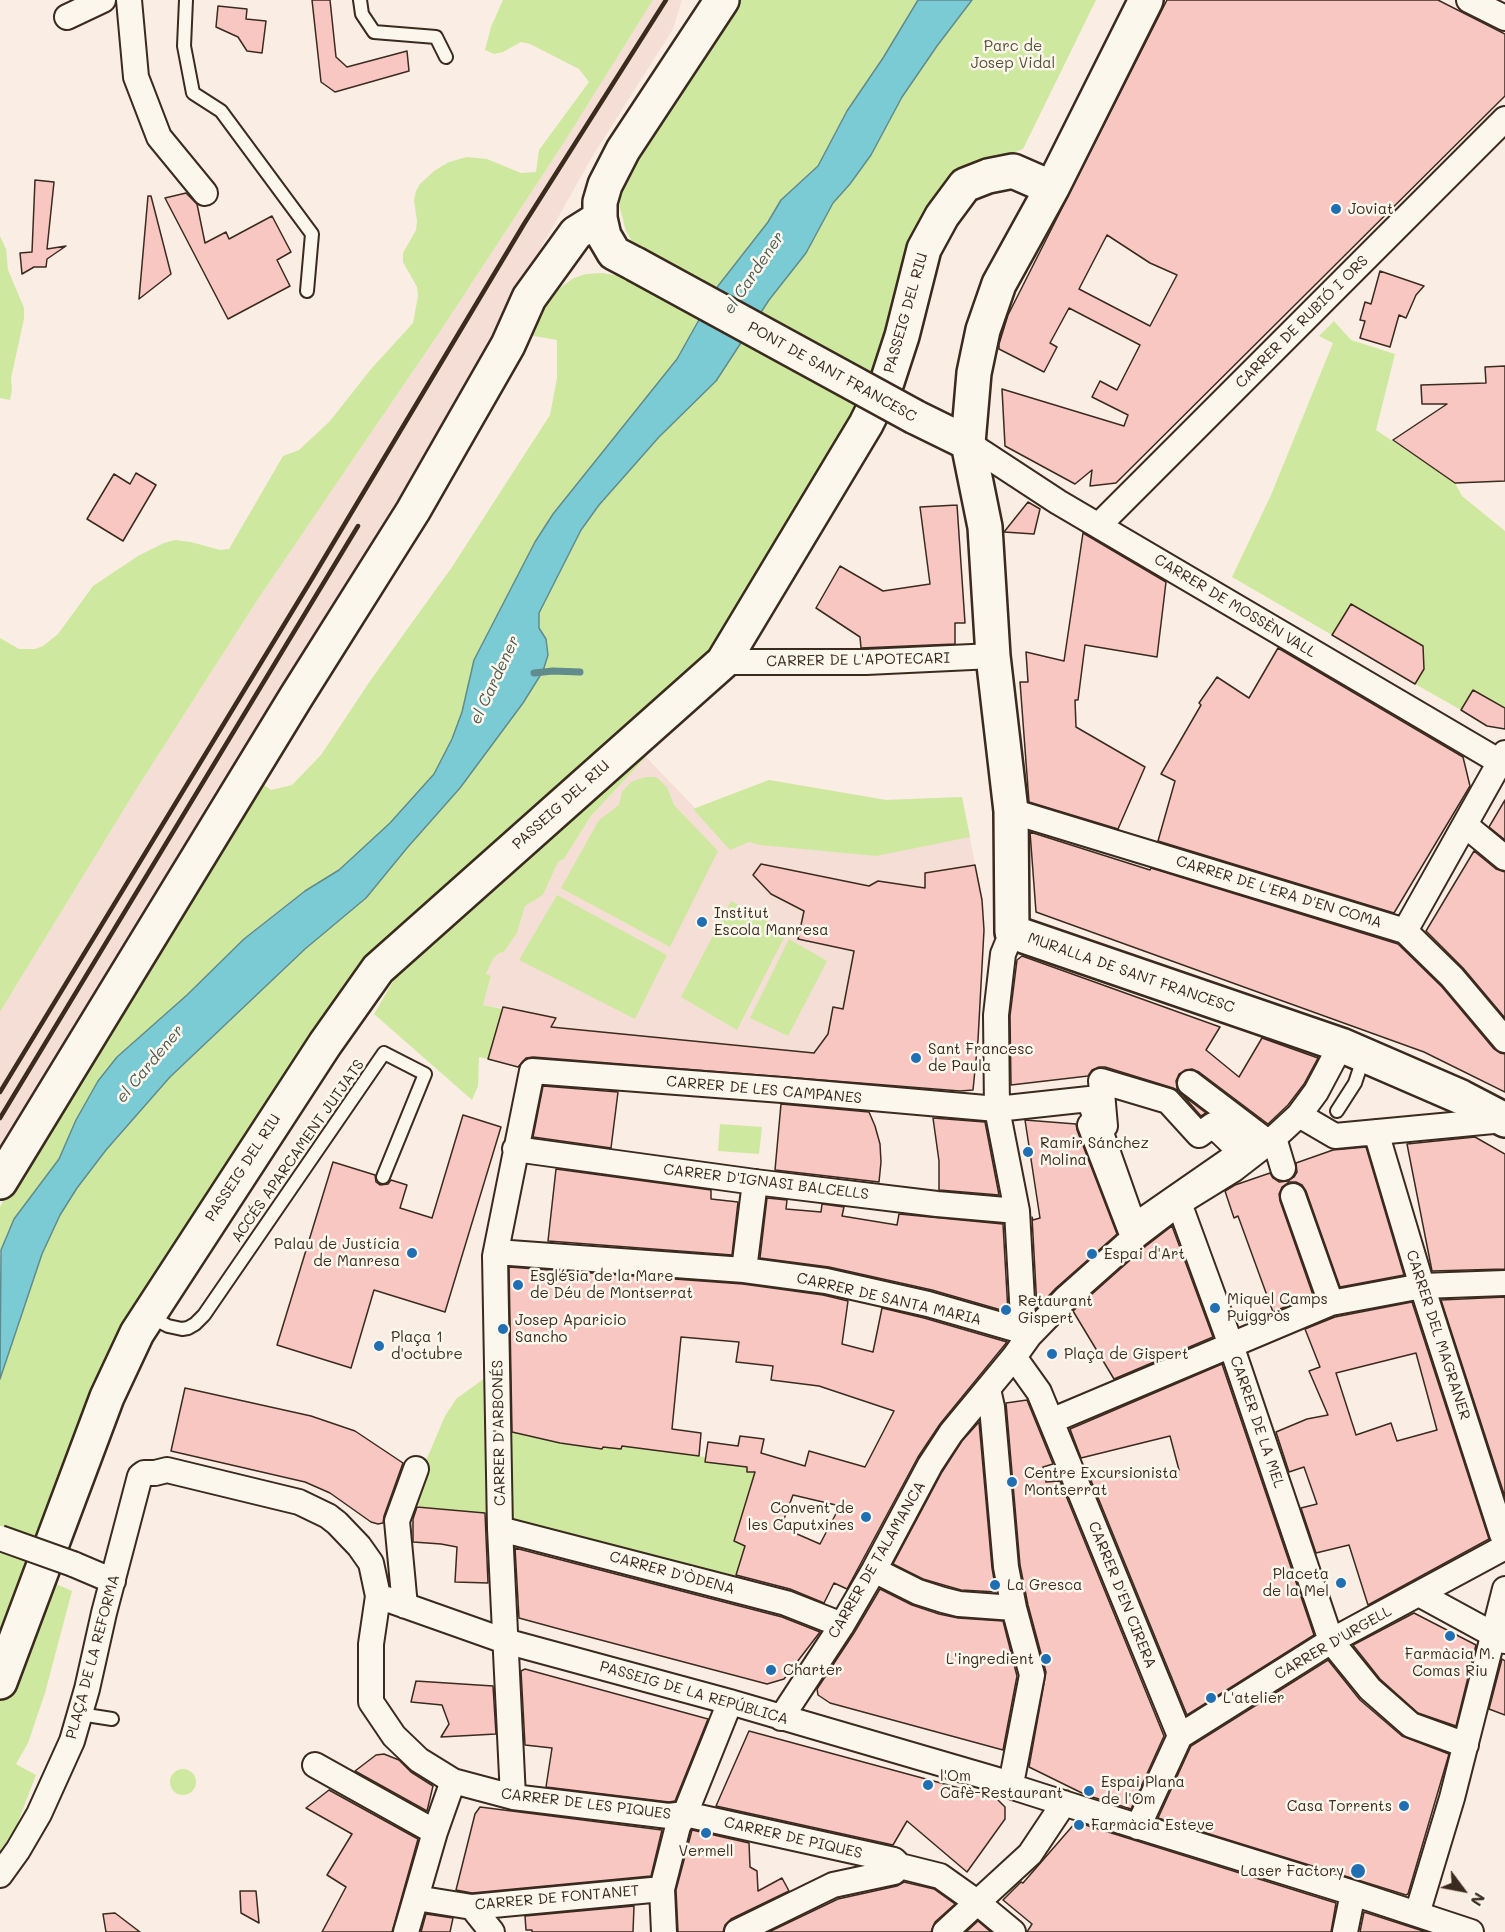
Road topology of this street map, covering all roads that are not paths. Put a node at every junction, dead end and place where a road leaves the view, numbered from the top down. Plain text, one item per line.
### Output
1 (103, 0) edge
2 (129, 0) edge
3 (186, 0) edge
4 (360, 0) edge
5 (722, 0) edge
6 (1146, 0) edge
7 (1469, 0) edge
8 (67, 17) dead end
9 (1505, 18) edge
10 (446, 57) dead end
11 (1505, 119) edge
12 (1052, 188) junction
13 (205, 193) dead end
14 (615, 243) junction
15 (307, 291) dead end
16 (968, 443) junction
17 (1099, 525) junction
18 (993, 656) junction
19 (723, 662) junction
20 (1503, 760) edge
21 (1011, 811) junction
22 (1464, 825) junction
23 (1505, 858) edge
24 (1405, 931) junction
25 (1011, 932) junction
26 (1505, 1041) edge
27 (1353, 1050) junction
28 (531, 1071) joint
29 (1190, 1083) dead end
30 (997, 1109) junction
31 (1337, 1111) dead end
32 (1299, 1115) junction
33 (1505, 1120) edge
34 (1097, 1126) junction
35 (1376, 1132) junction
36 (1271, 1140) junction
37 (515, 1149) junction
38 (1283, 1168) dead end
39 (382, 1178) dead end
40 (0, 1182) edge
41 (755, 1182) junction
42 (1293, 1196) dead end
43 (1179, 1203) junction
44 (1017, 1211) junction
45 (1135, 1231) junction
46 (496, 1252) junction
47 (744, 1270) junction
48 (1505, 1283) edge
49 (1422, 1286) junction
50 (1331, 1303) junction
51 (148, 1315) junction
52 (1029, 1336) junction
53 (1231, 1345) junction
54 (1014, 1357) junction
55 (985, 1400) junction
56 (1050, 1421) junction
57 (416, 1469) dead end
58 (500, 1528) junction
59 (1505, 1535) edge
60 (0, 1538) edge
61 (1505, 1546) edge
62 (874, 1570) junction
63 (113, 1581) junction
64 (1505, 1589) edge
65 (1419, 1594) junction
66 (378, 1596) junction
67 (405, 1606) junction
68 (1014, 1608) junction
69 (842, 1625) junction
70 (1499, 1637) edge
71 (506, 1641) junction
72 (1331, 1641) junction
73 (0, 1682) edge
74 (730, 1702) junction
75 (80, 1714) junction
76 (781, 1718) junction
77 (112, 1719) dead end
78 (1180, 1736) junction
79 (1466, 1745) junction
80 (315, 1765) dead end
81 (453, 1781) junction
82 (1011, 1784) junction
83 (513, 1797) junction
84 (1073, 1806) junction
85 (685, 1814) junction
86 (1138, 1827) junction
87 (435, 1832) junction
88 (900, 1866) junction
89 (0, 1875) edge
90 (662, 1889) junction
91 (1353, 1893) junction
92 (416, 1898) junction
93 (472, 1907) junction
94 (980, 1908) junction
95 (1417, 1914) junction
96 (406, 1932) edge
97 (492, 1932) edge
98 (664, 1932) edge
99 (736, 1932) edge
100 (945, 1932) edge
101 (1013, 1932) edge
102 (1345, 1932) edge
103 (1471, 1932) edge

1 - 8 street
2 - 13 street
3 - 15 lane
4 - 10 lane
5 - 14 street
6 - 12 street
7 - 9 street
11 - 17 street, CARRER DE RUBIÓ I ORS
12 - 16 street, MURALLA DE SANT FRANCESC
12 - 19 street, PASSEIG DEL RIU
14 - 16 street, PONT DE SANT FRANCESC, bridge
14 - 40 street
16 - 17 street, CARRER DE MOSSÈN VALL
16 - 18 street, MURALLA DE SANT FRANCESC
17 - 20 street, CARRER DE MOSSÈN VALL
18 - 19 street, CARRER DE L'APOTECARI
18 - 21 street, MURALLA DE SANT FRANCESC
19 - 51 street, PASSEIG DEL RIU
20 - 22 street
21 - 24 street, CARRER DE L'ERA D'EN COMA
21 - 25 street, MURALLA DE SANT FRANCESC
22 - 23 street
22 - 24 street
24 - 26 street, CARRER DE L'ERA D'EN COMA
25 - 27 street, MURALLA DE SANT FRANCESC
25 - 30 street
27 - 31 lane
27 - 32 street
27 - 33 street, MURALLA DE SANT FRANCESC
28 - 30 street, CARRER DE LES CAMPANES
28 - 37 street, CARRER D'ARBONÉS
29 - 36 street
30 - 34 street, CARRER DE LES CAMPANES
30 - 44 street
32 - 35 street
32 - 36 street
33 - 35 street
34 - 45 street
34 - 45 street
35 - 49 street, CARRER DEL MAGRANER
36 - 38 street
36 - 43 street
37 - 41 street, CARRER D'IGNASI BALCELLS
37 - 46 street, CARRER D'ARBONÉS
39 - 51 lane, ACCÉS APARCAMENT JUTJATS
41 - 44 street, CARRER D'IGNASI BALCELLS
41 - 47 street
42 - 50 street
43 - 45 street
43 - 53 street, CARRER DE LA MEL
44 - 52 street
45 - 52 street, CARRER DE TALAMANCA
46 - 47 street, CARRER DE SANTA MARIA
46 - 58 street, CARRER D'ARBONÉS
47 - 52 street, CARRER DE SANTA MARIA
48 - 49 street
49 - 50 street
49 - 59 street, CARRER DEL MAGRANER
50 - 53 street
51 - 73 street, PASSEIG DEL RIU
52 - 54 street, CARRER DE TALAMANCA
53 - 56 street
53 - 72 street, CARRER DE LA MEL
54 - 55 street, CARRER DE TALAMANCA
54 - 56 street, CARRER D'EN CIRERA
55 - 62 street, CARRER DE TALAMANCA
55 - 68 street
56 - 78 street, CARRER D'EN CIRERA
57 - 67 street
58 - 69 street, CARRER D'ÒDENA
58 - 71 street, CARRER D'ARBONÉS
60 - 63 street, bridge
61 - 65 street, CARRER D'URGELL
62 - 68 street
62 - 69 street, CARRER DE TALAMANCA
63 - 66 street, PLAÇA DE LA REFORMA
63 - 75 street, PLAÇA DE LA REFORMA
64 - 70 street
65 - 70 street
65 - 72 street, CARRER D'URGELL
66 - 67 street, PASSEIG DE LA REPÚBLICA
66 - 81 street, PLAÇA DE LA REFORMA
67 - 71 street, PASSEIG DE LA REPÚBLICA
68 - 82 street
69 - 76 street, CARRER DE TALAMANCA
70 - 79 street
71 - 74 street, PASSEIG DE LA REPÚBLICA
71 - 83 street, CARRER D'ARBONÉS
72 - 78 street, CARRER D'URGELL
72 - 79 street
74 - 76 street, PASSEIG DE LA REPÚBLICA
74 - 85 street
75 - 77 lane
75 - 89 street, PLAÇA DE LA REFORMA
76 - 82 street, PASSEIG DE LA REPÚBLICA
78 - 86 street
79 - 95 street
80 - 87 street
81 - 83 street, CARRER DE LES PIQUES
81 - 87 street
82 - 84 street, PASSEIG DE LA REPÚBLICA
83 - 85 street, CARRER DE LES PIQUES
84 - 86 street, PASSEIG DE LA REPÚBLICA
84 - 94 street
85 - 88 street, CARRER DE PIQUES
85 - 90 street
86 - 91 street, PASSEIG DE LA REPÚBLICA
87 - 92 street
88 - 94 street, CARRER DE PIQUES
88 - 99 street
90 - 93 street, CARRER DE FONTANET
90 - 98 street
91 - 95 street, PASSEIG DE LA REPÚBLICA
91 - 102 street
92 - 93 street, CARRER DE FONTANET
92 - 96 street
93 - 97 street
94 - 100 street
94 - 101 street, CARRER DE PIQUES
95 - 103 street, PASSEIG DE LA REPÚBLICA

